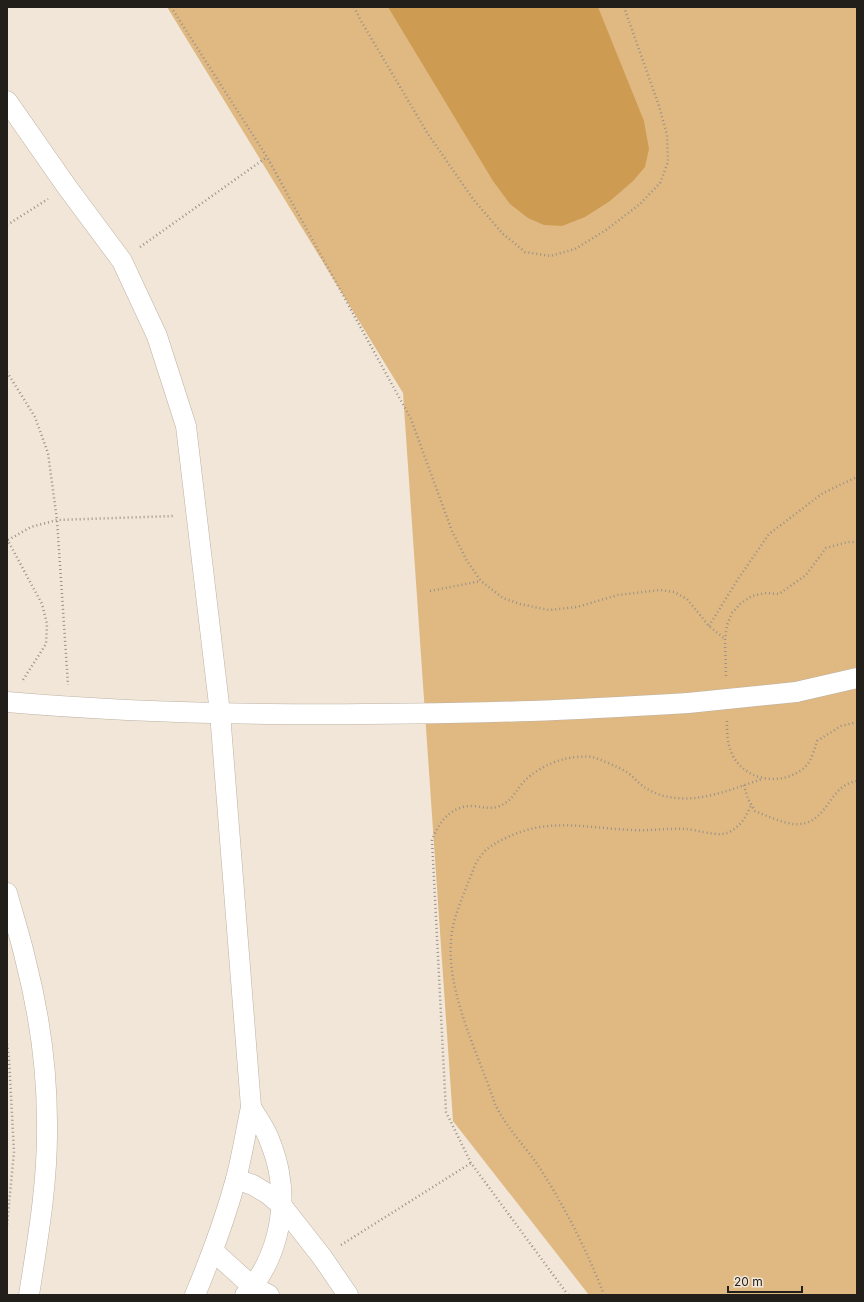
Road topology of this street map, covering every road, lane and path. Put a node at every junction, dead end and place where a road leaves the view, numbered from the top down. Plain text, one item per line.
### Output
1 (171, 7) edge
2 (354, 7) edge
3 (624, 7) edge
4 (7, 100) edge
5 (267, 157) junction
6 (67, 187) junction
7 (7, 225) edge
8 (122, 260) junction
9 (7, 372) edge
10 (857, 477) edge
11 (196, 515) junction
12 (57, 520) junction
13 (7, 540) edge
14 (481, 581) junction
15 (430, 591) dead end
16 (709, 626) junction
17 (725, 639) dead end
18 (857, 678) edge
19 (8, 702) edge
20 (70, 707) junction
21 (220, 713) junction
22 (762, 779) dead end
23 (857, 781) edge
24 (744, 785) junction
25 (751, 805) junction
26 (7, 893) edge
27 (7, 1044) edge
28 (251, 1107) junction
29 (471, 1163) junction
30 (236, 1179) junction
31 (282, 1206) junction
32 (7, 1225) edge
33 (213, 1251) junction
34 (322, 1257) junction
35 (255, 1292) edge
36 (29, 1295) edge
37 (195, 1295) edge
38 (348, 1295) edge
39 (568, 1295) edge
40 (604, 1295) edge

1 - 5 path
2 - 3 path
4 - 6 street
5 - 8 path
5 - 14 path
6 - 7 path
6 - 8 street
8 - 11 street
9 - 12 path
10 - 16 path
11 - 12 path
11 - 21 street
12 - 13 path
12 - 20 path
13 - 19 path
14 - 15 path
14 - 16 path
16 - 17 path
18 - 21 street, bridge
19 - 20 street
20 - 21 street
21 - 28 street
22 - 24 path
23 - 25 path
24 - 25 path
24 - 29 path
25 - 40 path
26 - 36 street
27 - 32 path
28 - 30 street
28 - 31 street
29 - 34 path
29 - 39 path
30 - 31 street
30 - 33 street
31 - 34 street
31 - 35 street
33 - 35 street
33 - 37 street
34 - 38 street

